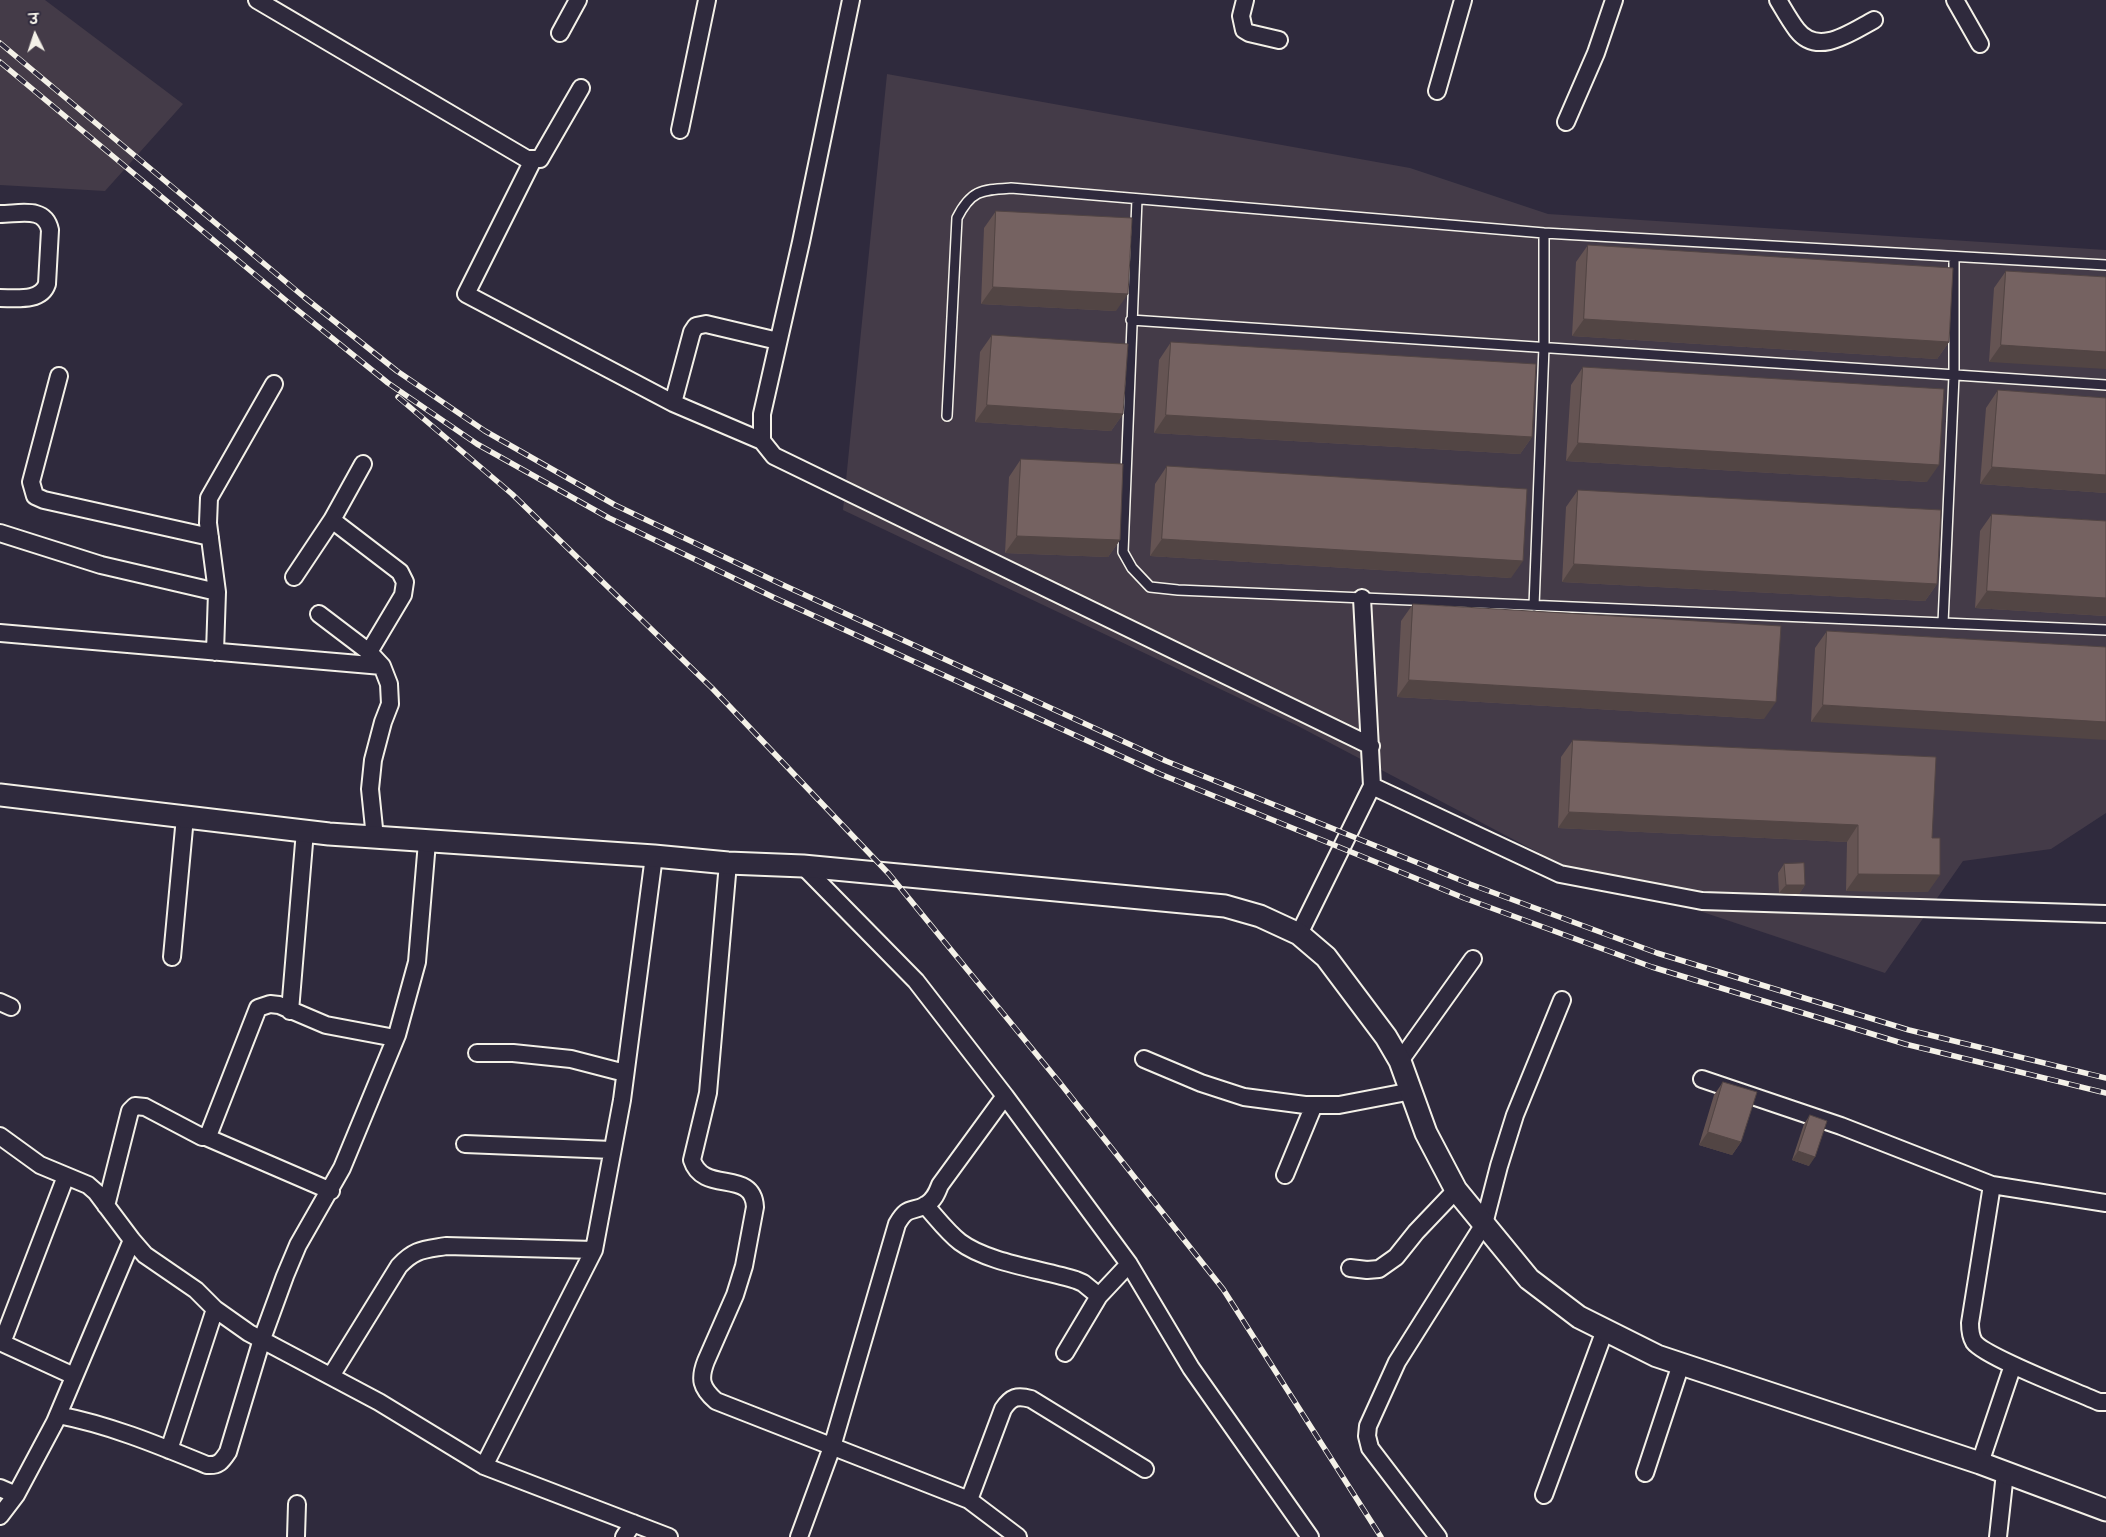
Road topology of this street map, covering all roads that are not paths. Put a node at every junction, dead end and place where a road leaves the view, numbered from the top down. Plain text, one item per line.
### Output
1 (257, 0) edge
2 (578, 0) edge
3 (707, 0) edge
4 (851, 0) edge
5 (1246, 0) edge
6 (1463, 0) edge
7 (1614, 0) edge
8 (1778, 0) edge
9 (1955, 0) edge
10 (1874, 20) dead end
11 (560, 33) dead end
12 (1279, 40) dead end
13 (1980, 44) dead end
14 (581, 88) dead end
15 (1437, 91) dead end
16 (1566, 122) dead end
17 (680, 130) dead end
18 (533, 160) junction
19 (1137, 199) junction
20 (0, 214) edge
21 (1544, 233) junction
22 (1954, 257) junction
23 (2106, 265) edge
24 (0, 298) edge
25 (1132, 320) junction
26 (778, 341) junction
27 (1544, 347) junction
28 (59, 376) dead end
29 (1954, 376) junction
30 (274, 384) dead end
31 (2106, 385) edge
32 (673, 403) junction
33 (947, 416) dead end
34 (762, 441) junction
35 (363, 464) dead end
36 (332, 520) junction
37 (0, 533) edge
38 (210, 537) junction
39 (294, 577) dead end
40 (217, 592) junction
41 (1362, 598) junction
42 (1534, 606) junction
43 (319, 614) dead end
44 (1943, 623) junction
45 (2106, 630) edge
46 (0, 633) edge
47 (215, 652) junction
48 (369, 652) junction
49 (382, 666) junction
50 (1370, 746) junction
51 (1372, 786) junction
52 (0, 795) edge
53 (185, 817) junction
54 (305, 831) junction
55 (375, 838) junction
56 (427, 842) junction
57 (654, 856) junction
58 (728, 863) junction
59 (802, 866) junction
60 (2106, 914) edge
61 (1299, 934) junction
62 (172, 957) dead end
63 (1473, 959) dead end
64 (1562, 1000) dead end
65 (290, 1011) junction
66 (395, 1038) junction
67 (477, 1053) dead end
68 (1144, 1059) dead end
69 (1400, 1061) junction
70 (625, 1073) junction
71 (1702, 1079) dead end
72 (1412, 1091) junction
73 (1005, 1096) junction
74 (1314, 1105) junction
75 (0, 1136) edge
76 (206, 1137) junction
77 (464, 1144) dead end
78 (612, 1150) junction
79 (1285, 1175) dead end
80 (66, 1176) junction
81 (1992, 1185) junction
82 (1456, 1190) junction
83 (331, 1191) junction
84 (2106, 1203) edge
85 (925, 1205) junction
86 (106, 1206) junction
87 (1484, 1224) junction
88 (132, 1240) junction
89 (594, 1250) junction
90 (1129, 1264) junction
91 (1350, 1268) dead end
92 (1099, 1296) junction
93 (215, 1309) junction
94 (1605, 1330) junction
95 (262, 1339) junction
96 (1, 1342) edge
97 (1065, 1353) dead end
98 (1681, 1364) junction
99 (2013, 1365) junction
100 (74, 1376) junction
101 (331, 1376) junction
102 (2106, 1402) edge
103 (58, 1415) junction
104 (832, 1447) junction
105 (170, 1450) junction
106 (1980, 1463) junction
107 (484, 1466) junction
108 (1145, 1469) dead end
109 (1645, 1473) dead end
110 (2005, 1473) junction
111 (0, 1488) edge
112 (16, 1495) junction
113 (1544, 1495) dead end
114 (969, 1500) junction
115 (297, 1504) dead end
116 (2106, 1510) edge
117 (0, 1516) edge
118 (629, 1530) edge
119 (296, 1537) edge
120 (669, 1537) edge
121 (799, 1537) edge
122 (1018, 1537) edge
123 (1310, 1537) edge
124 (1438, 1537) edge
125 (1998, 1537) edge

1 - 18 street
2 - 11 street
3 - 17 street
4 - 26 street
5 - 12 street
6 - 15 street
7 - 16 street
8 - 10 street
9 - 13 street
14 - 18 street
18 - 32 street
19 - 21 lane
19 - 25 lane
19 - 33 lane
20 - 24 street
21 - 22 lane
21 - 27 lane
22 - 23 lane
22 - 29 lane
25 - 27 lane
25 - 41 lane
26 - 32 street
26 - 34 street
27 - 29 lane
27 - 42 lane
28 - 38 street
29 - 31 lane
29 - 44 lane
30 - 38 street
32 - 34 street
34 - 50 street
35 - 36 street
36 - 39 street
36 - 48 street
37 - 40 street
38 - 40 street
40 - 47 street
41 - 42 lane
41 - 50 street
42 - 44 lane
43 - 48 street
44 - 45 lane
46 - 47 street
47 - 49 street
48 - 49 street
49 - 55 street
50 - 51 street
51 - 60 street
51 - 61 street
52 - 53 street
53 - 54 street
53 - 62 street
54 - 55 street
54 - 65 street
55 - 56 street
56 - 57 street
56 - 66 street
57 - 58 street
57 - 70 street
58 - 59 street
58 - 104 street
59 - 61 street
59 - 73 street
61 - 69 street
63 - 69 street
64 - 87 street
65 - 66 street
65 - 76 street
66 - 83 street
67 - 70 street
68 - 74 street
69 - 72 street
70 - 78 street
71 - 81 street
72 - 74 street
72 - 82 street
73 - 85 street
73 - 90 street
74 - 79 street
75 - 80 street
76 - 83 street
76 - 86 street
77 - 78 street
78 - 89 street
80 - 86 street
80 - 96 street
81 - 84 street
81 - 99 street
82 - 87 street
82 - 91 street
83 - 95 street
85 - 92 street
85 - 104 street
86 - 88 street
87 - 94 street
87 - 124 street
88 - 93 street
88 - 100 street
89 - 101 street
89 - 107 street
90 - 92 street
90 - 123 street
92 - 97 street
93 - 95 street
93 - 105 street
94 - 98 street
94 - 113 street
95 - 101 street
95 - 105 street
96 - 100 street
98 - 106 street
98 - 109 street
99 - 102 street
99 - 106 street
100 - 103 street
101 - 107 street
103 - 105 street
103 - 112 street
104 - 114 street
104 - 121 street
106 - 110 street
107 - 118 street
108 - 114 street
110 - 116 street
110 - 125 street
111 - 112 street
112 - 117 street
114 - 122 street
115 - 119 street
118 - 120 street

